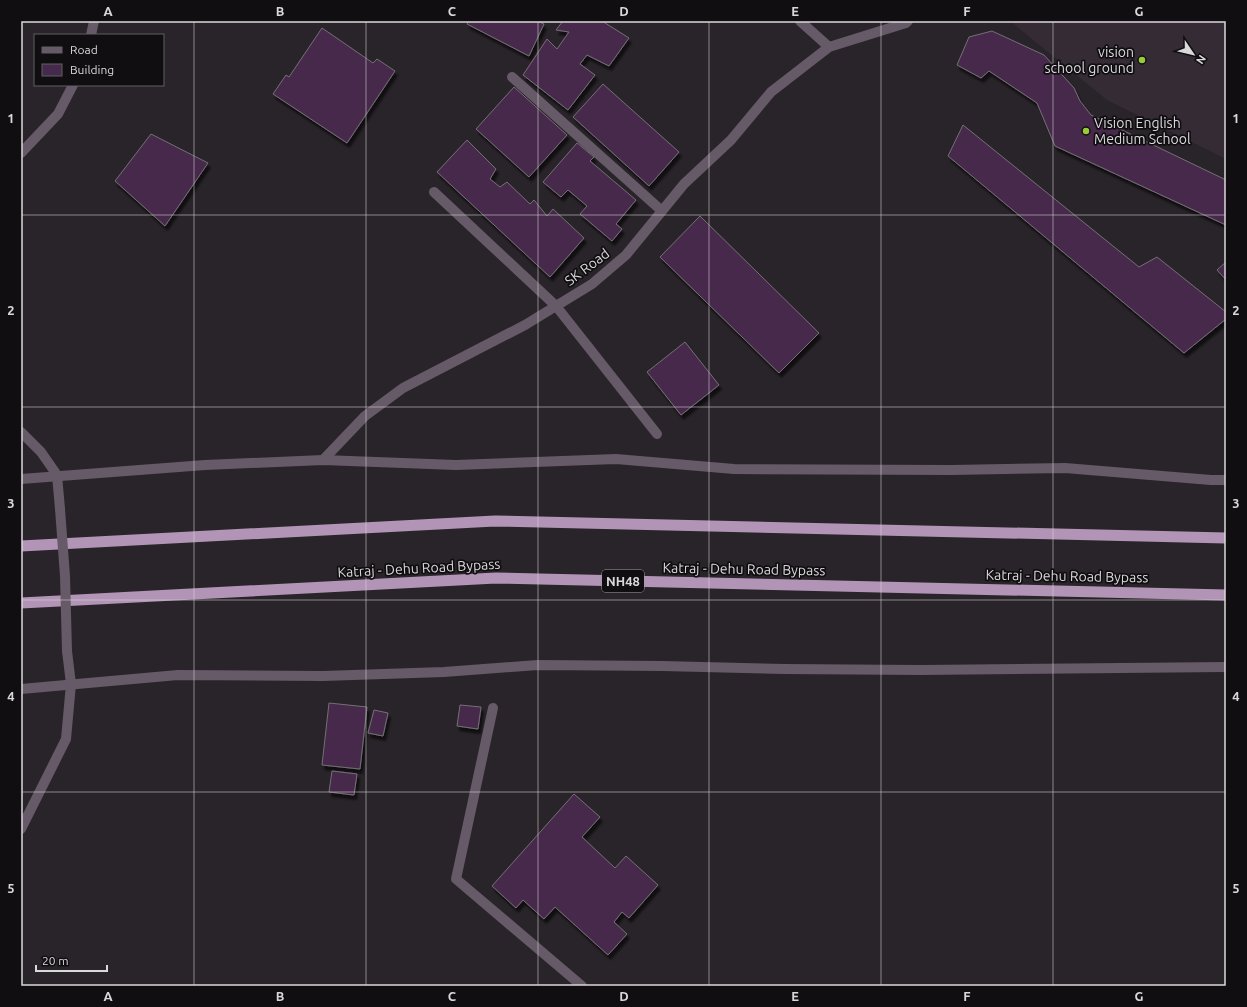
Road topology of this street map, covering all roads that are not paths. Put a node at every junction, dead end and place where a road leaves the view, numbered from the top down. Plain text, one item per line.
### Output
1 (94, 21) edge
2 (800, 21) edge
3 (908, 21) edge
4 (91, 34) edge
5 (829, 47) junction
6 (512, 77) dead end
7 (72, 86) edge
8 (21, 153) edge
9 (434, 192) dead end
10 (662, 211) junction
11 (556, 306) junction
12 (21, 432) edge
13 (656, 434) dead end
14 (324, 460) junction
15 (57, 476) junction
16 (21, 479) edge
17 (1226, 480) edge
18 (1226, 538) edge
19 (21, 546) edge
20 (1226, 595) edge
21 (21, 603) edge
22 (1226, 667) edge
23 (70, 684) junction
24 (21, 689) edge
25 (493, 708) dead end
26 (21, 829) edge
27 (582, 986) edge

1 - 4 street
2 - 5 street
3 - 5 street
5 - 10 street, SK Road
6 - 10 street
7 - 8 street
9 - 11 street
10 - 11 street, SK Road
11 - 13 street
11 - 14 street, SK Road
12 - 15 street
14 - 15 street
14 - 17 street
15 - 16 street
15 - 23 street, bridge
18 - 19 highway
20 - 21 highway, Katraj - Dehu Road Bypass / NH48
22 - 23 street
23 - 24 street
23 - 26 street
25 - 27 street

